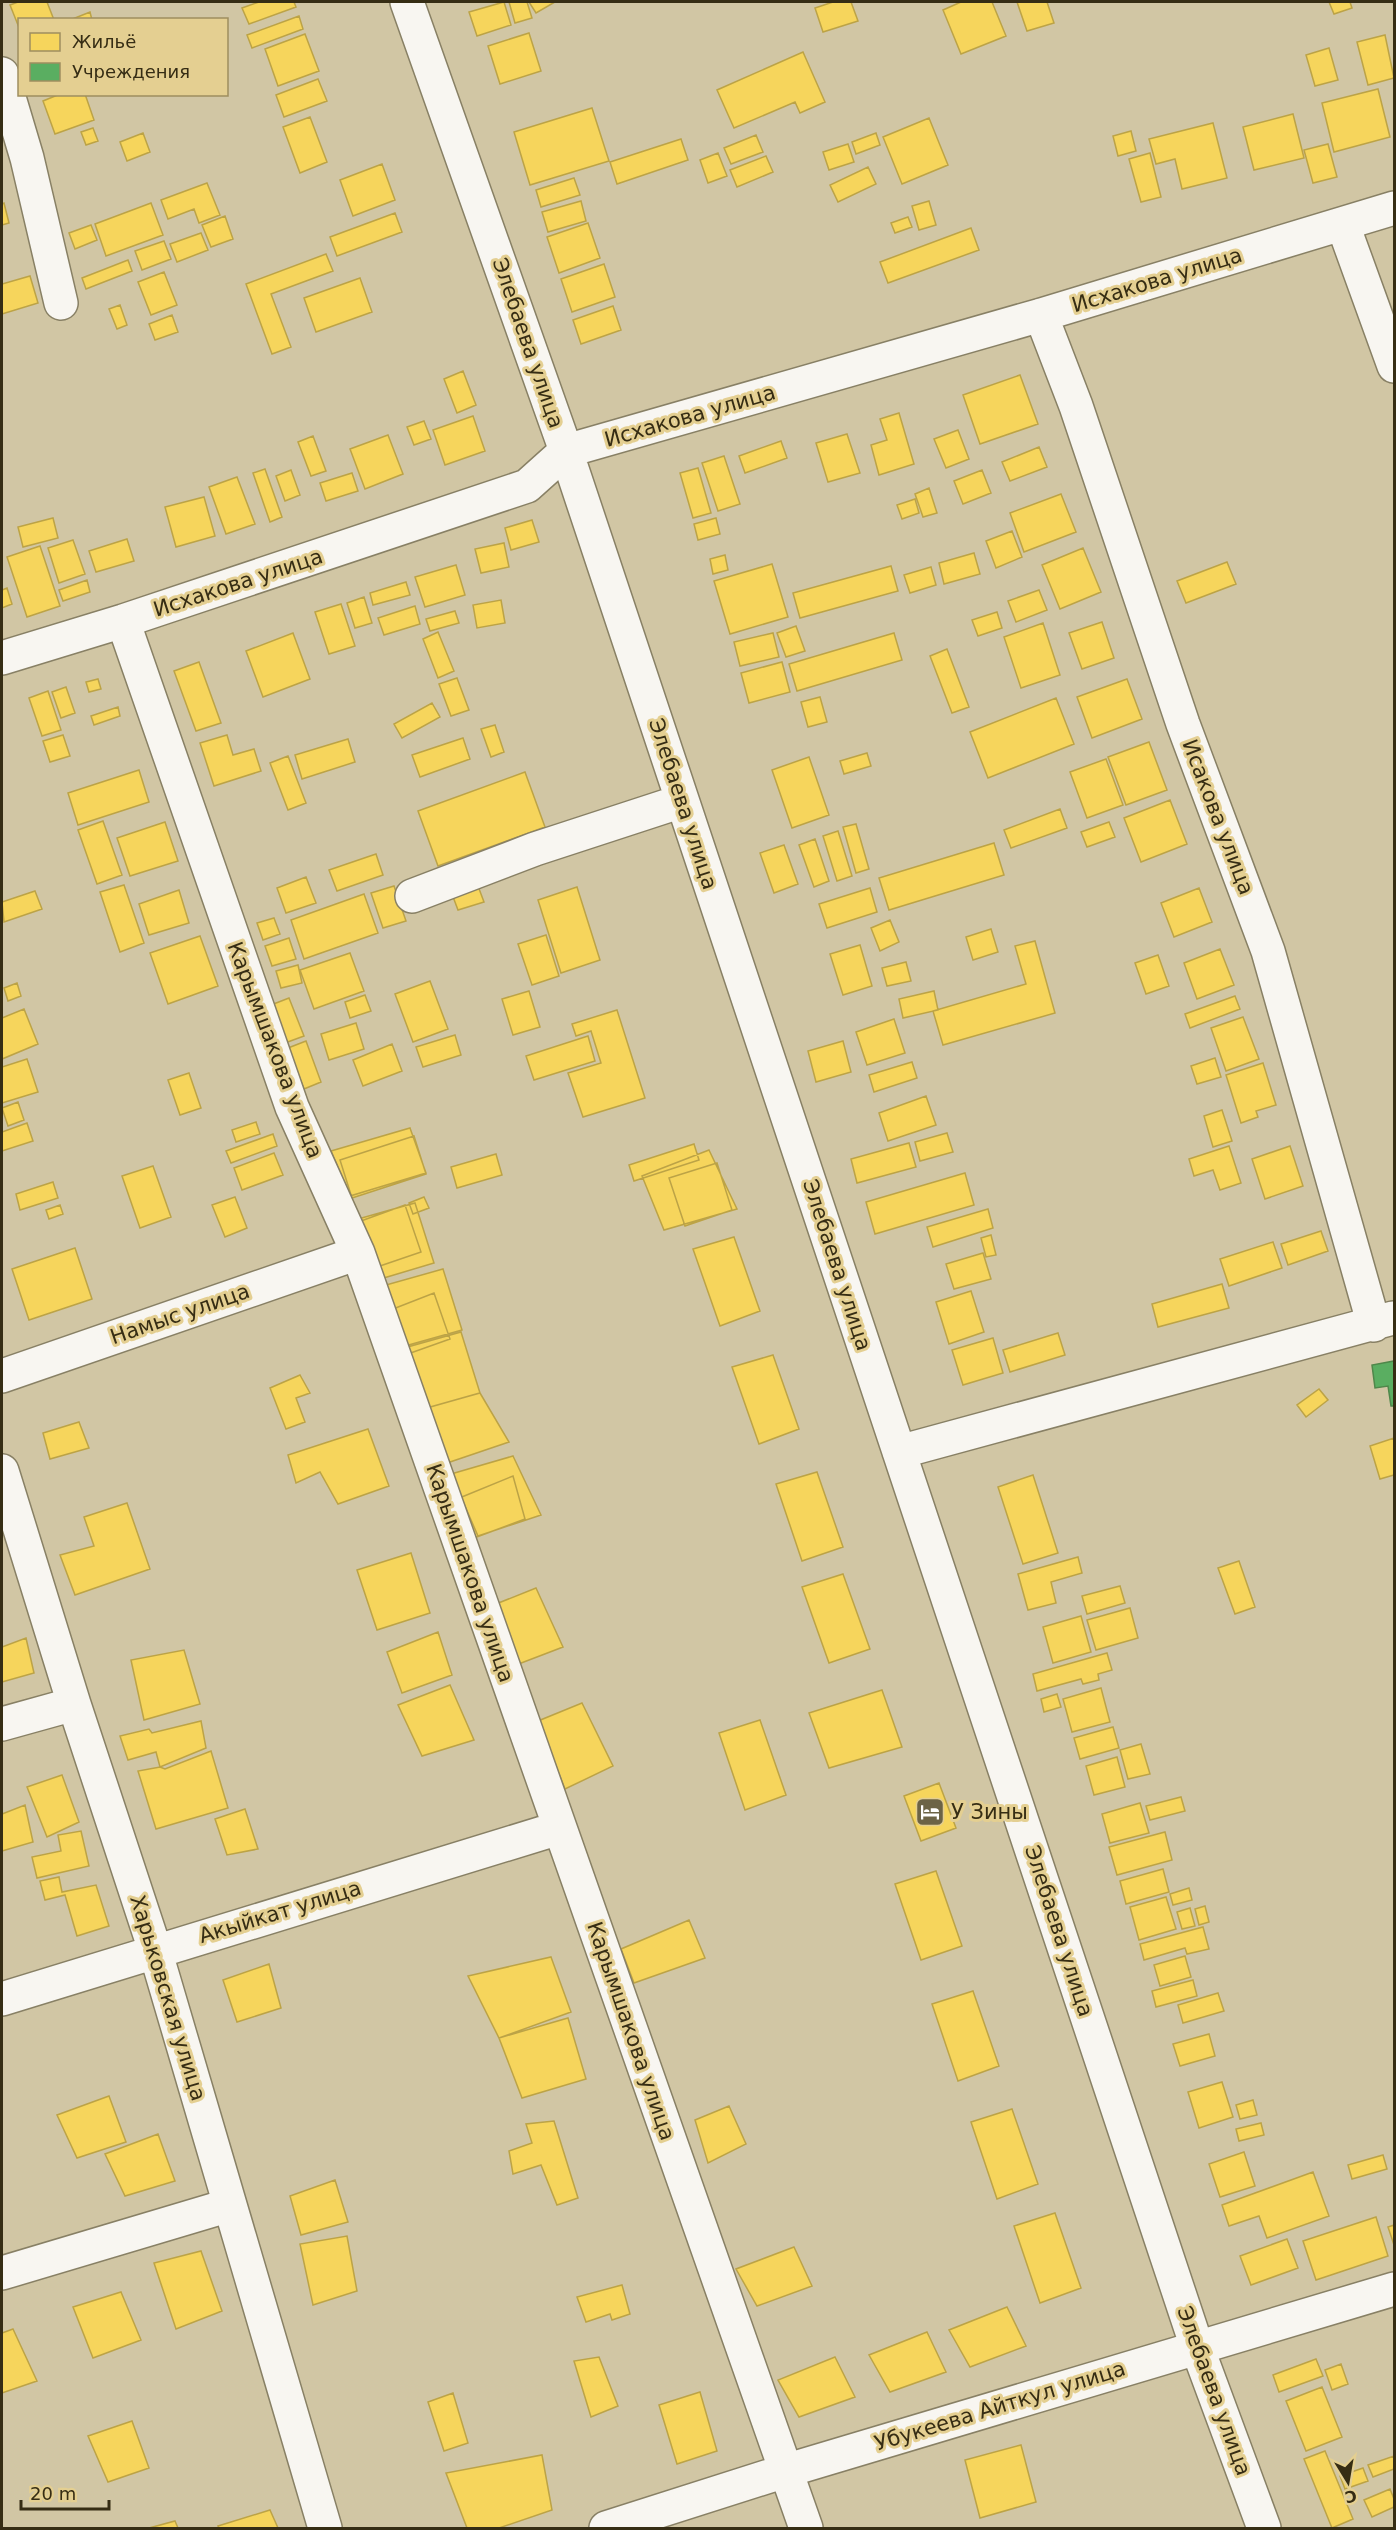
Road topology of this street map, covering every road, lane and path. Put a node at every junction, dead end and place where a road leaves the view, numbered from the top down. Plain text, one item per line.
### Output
1 (407, 2) edge
2 (2, 74) edge
3 (1395, 208) edge
4 (1343, 225) junction
5 (61, 303) dead end
6 (1041, 315) junction
7 (1395, 366) edge
8 (566, 451) junction
9 (123, 621) junction
10 (2, 658) edge
11 (682, 801) junction
12 (412, 896) dead end
13 (358, 1252) junction
14 (1384, 1322) edge
15 (2, 1376) edge
16 (899, 1452) junction
17 (2, 1471) edge
18 (74, 1704) junction
19 (2, 1724) edge
20 (559, 1828) junction
21 (155, 1950) junction
22 (2, 1999) edge
23 (230, 2205) junction
24 (2, 2273) edge
25 (1395, 2289) edge
26 (1197, 2347) junction
27 (785, 2471) junction
28 (325, 2529) edge
29 (606, 2529) edge
30 (806, 2529) edge
31 (1264, 2529) edge

1 - 8 street, Элебаева улица
2 - 5 street
3 - 4 street, Исхакова улица
4 - 6 street, Исхакова улица
4 - 7 street
6 - 8 street, Исхакова улица
6 - 14 street, Исакова улица
8 - 9 street, Исхакова улица
8 - 11 street, Элебаева улица
9 - 10 street, Исхакова улица
9 - 13 street, Карымшакова улица
11 - 12 street
11 - 16 street, Элебаева улица
13 - 15 street, Намыс улица
13 - 20 street, Карымшакова улица
14 - 16 street
16 - 26 street, Элебаева улица
17 - 18 street, Харьковская улица
18 - 19 street
18 - 21 street, Харьковская улица
20 - 21 street, Акыйкат улица
20 - 27 street, Карымшакова улица
21 - 22 street, Акыйкат улица
21 - 23 street, Харьковская улица
23 - 24 street
23 - 28 street, Харьковская улица
25 - 26 street, Убукеева Айткул улица
26 - 27 street, Убукеева Айткул улица
26 - 31 street, Элебаева улица
27 - 29 street, Убукеева Айткул улица
27 - 30 street, Карымшакова улица

